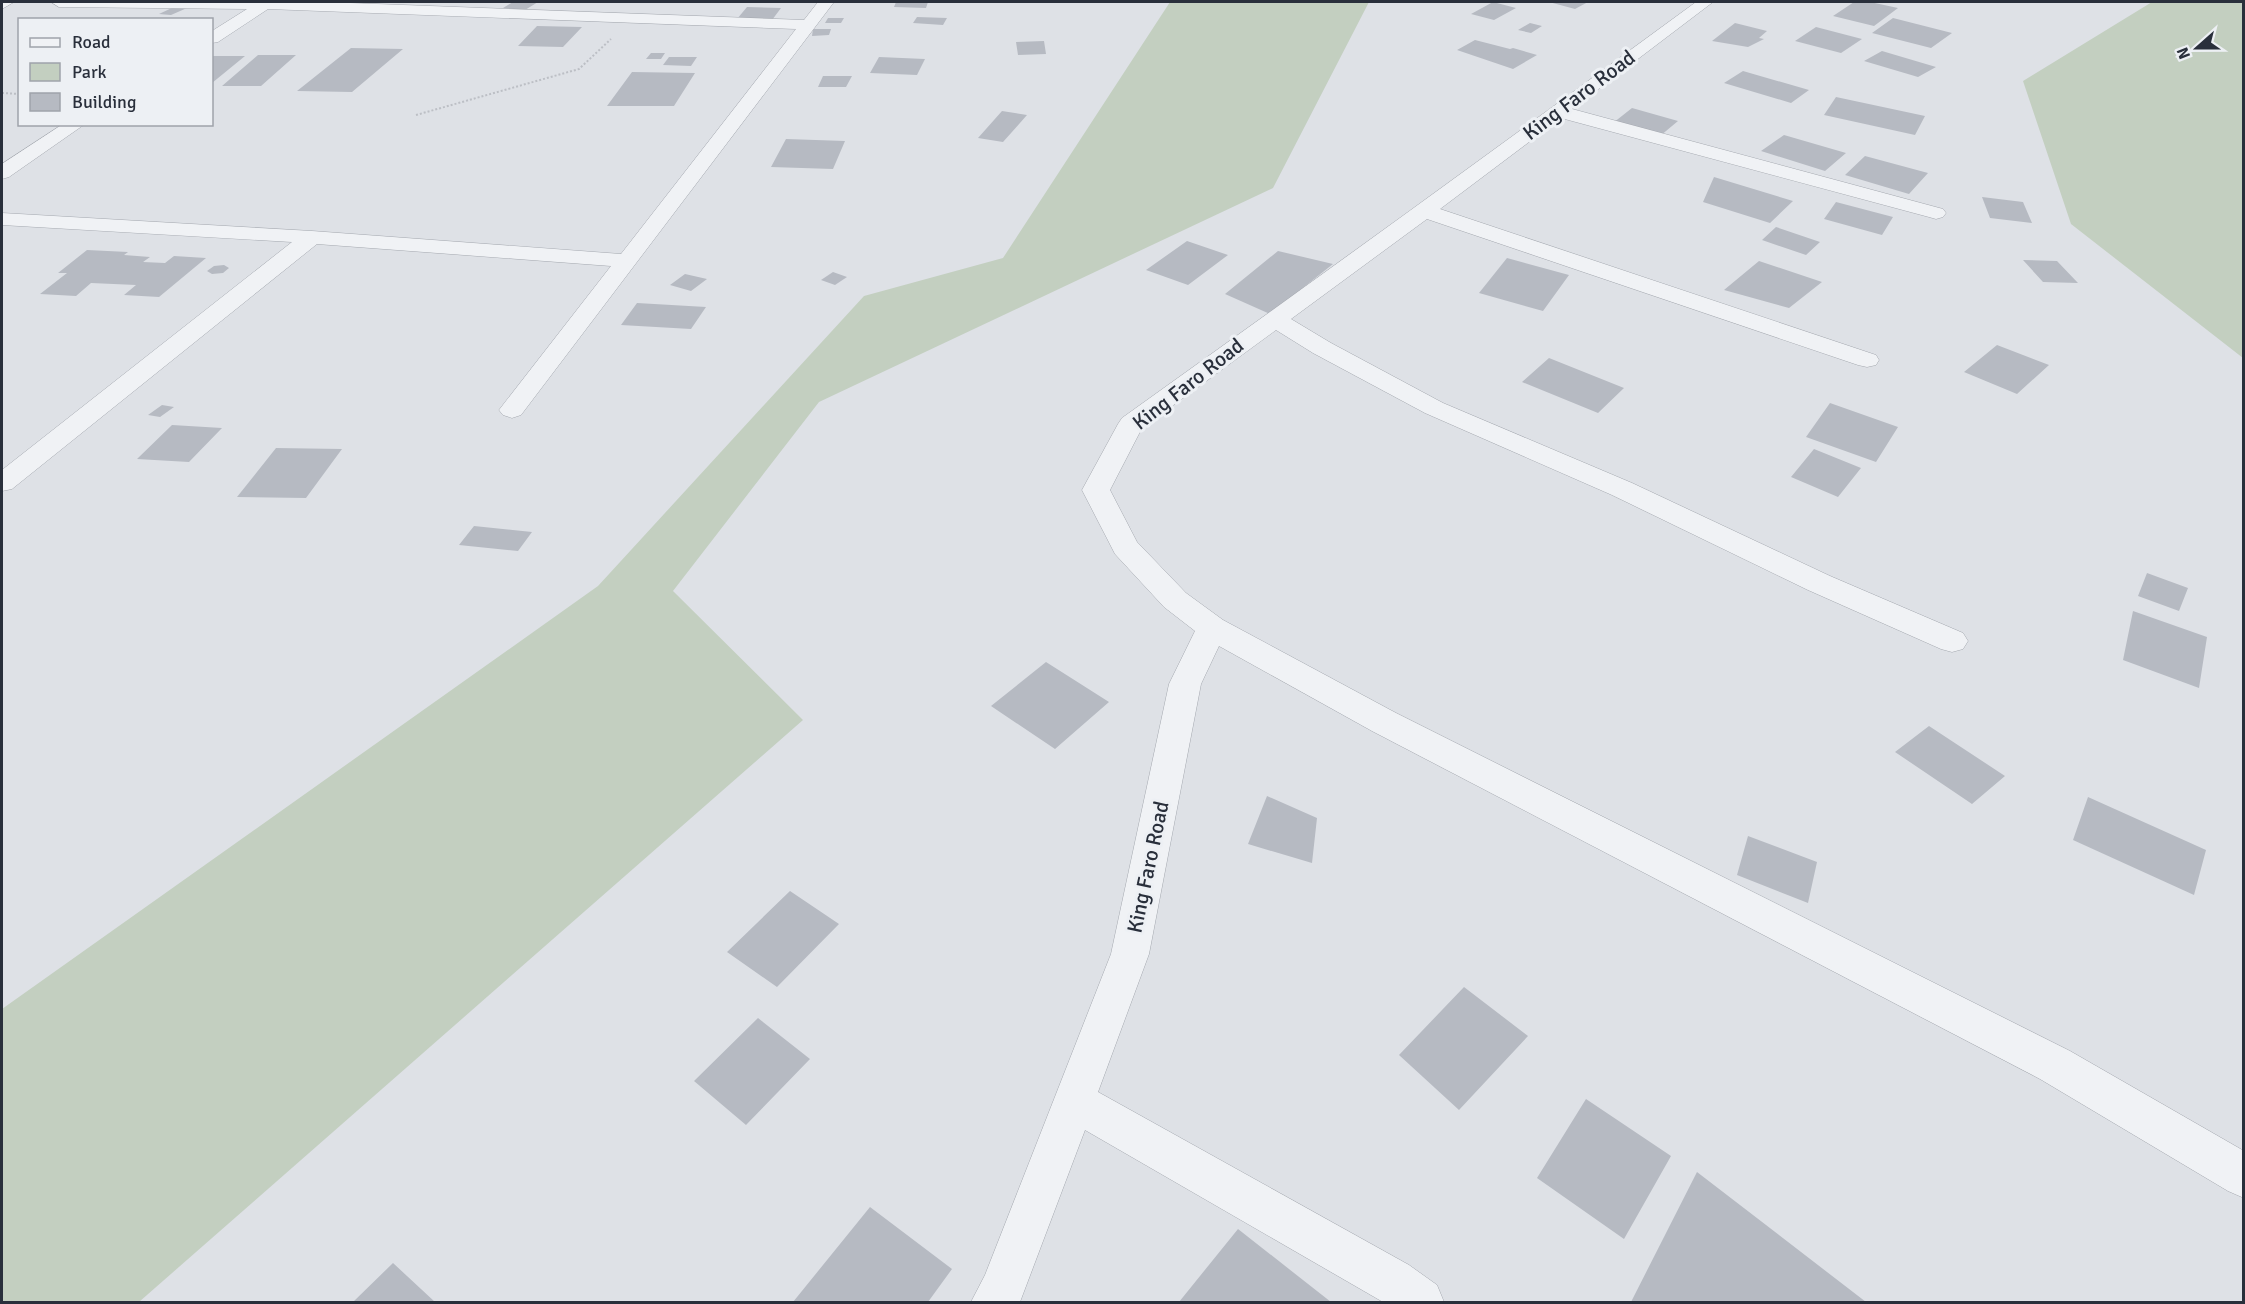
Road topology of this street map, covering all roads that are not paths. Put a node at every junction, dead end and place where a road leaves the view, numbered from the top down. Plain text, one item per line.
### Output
1 (6, 2) edge
2 (59, 2) edge
3 (826, 2) edge
4 (1705, 2) edge
5 (266, 3) edge
6 (2, 4) edge
7 (808, 25) junction
8 (213, 37) edge
9 (1557, 111) junction
10 (73, 126) edge
11 (2, 173) edge
12 (1424, 211) junction
13 (1936, 213) dead end
14 (2, 219) edge
15 (312, 237) junction
16 (628, 261) junction
17 (1274, 318) junction
18 (1867, 360) dead end
19 (512, 410) dead end
20 (2, 483) edge
21 (1212, 628) junction
22 (1952, 641) dead end
23 (1074, 1101) junction
24 (2244, 1176) edge
25 (994, 1302) edge
26 (1420, 1302) edge

1 - 6 street
2 - 5 street
3 - 7 street
4 - 9 street, King Faro Road
5 - 7 street
5 - 8 street
7 - 16 street
9 - 12 street, King Faro Road
9 - 13 street
10 - 11 street
12 - 17 street, King Faro Road
12 - 18 street
14 - 15 street
15 - 16 street
15 - 20 street
16 - 19 street
17 - 21 street, King Faro Road
17 - 22 street
21 - 23 street, King Faro Road
21 - 24 street
23 - 25 street, King Faro Road
23 - 26 street

